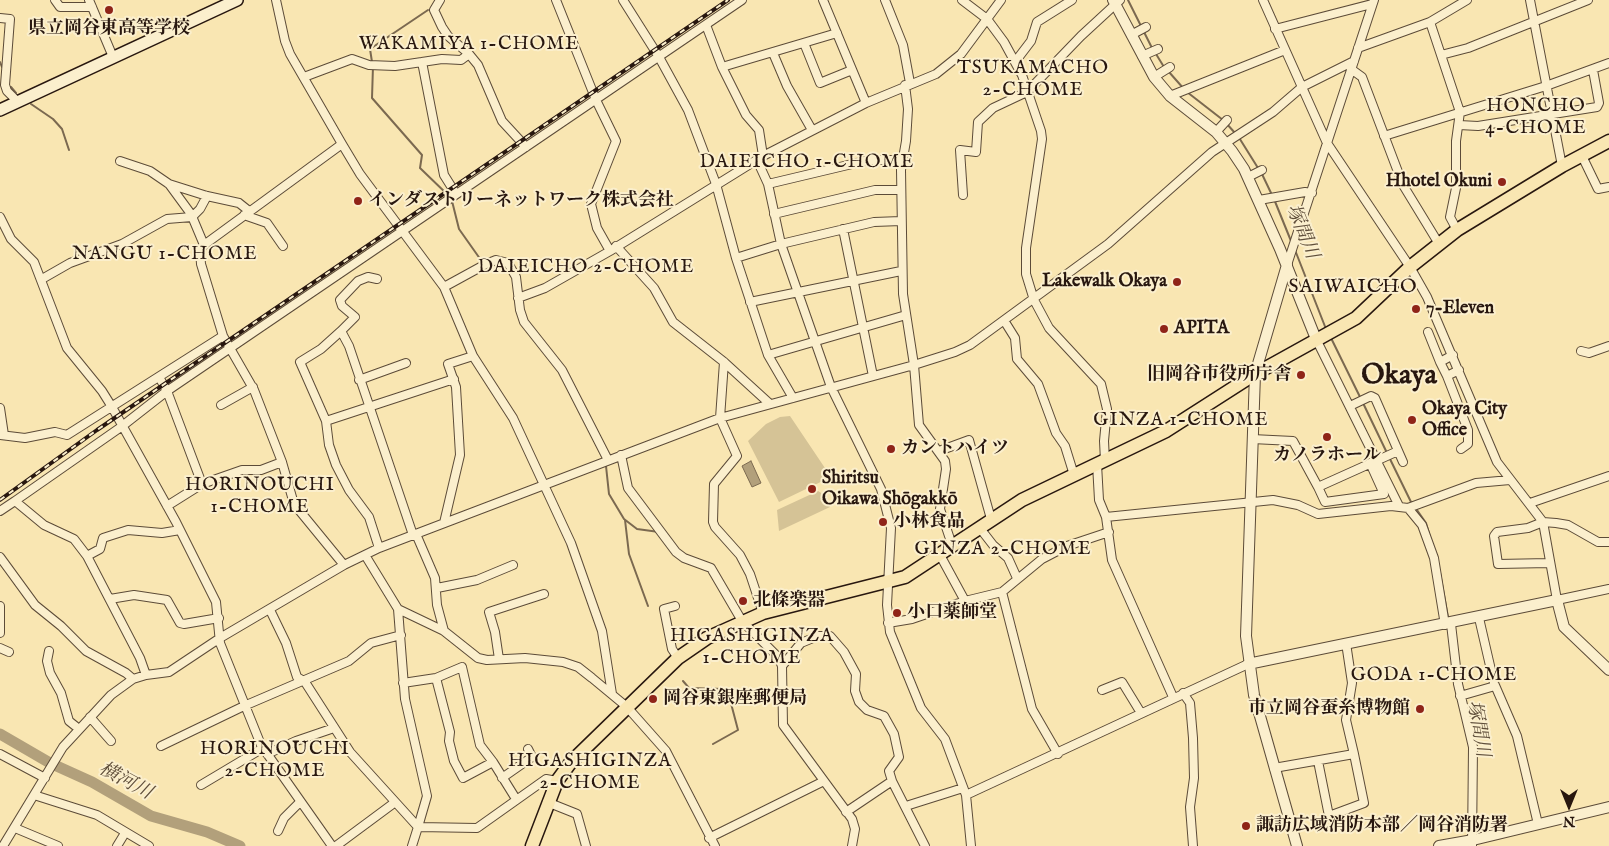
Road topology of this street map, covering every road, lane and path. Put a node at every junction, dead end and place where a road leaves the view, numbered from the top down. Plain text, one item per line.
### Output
1 (55, 0) edge
2 (238, 0) edge
3 (276, 0) edge
4 (440, 0) edge
5 (556, 0) edge
6 (623, 0) edge
7 (742, 0) edge
8 (823, 0) edge
9 (885, 0) edge
10 (962, 0) edge
11 (1072, 0) edge
12 (1263, 0) edge
13 (1467, 0) edge
14 (1530, 0) edge
15 (1588, 0) edge
16 (998, 1) edge
17 (1116, 2) edge
18 (1373, 2) edge
19 (90, 3) edge
20 (0, 18) edge
21 (986, 19) junction
22 (1430, 22) junction
23 (1534, 22) junction
24 (706, 25) junction
25 (1275, 29) junction
26 (837, 33) junction
27 (4, 37) edge
28 (804, 43) junction
29 (1158, 48) dead end
30 (1358, 48) junction
31 (1285, 50) junction
32 (773, 53) junction
33 (469, 54) junction
34 (1146, 54) junction
35 (1440, 55) junction
36 (113, 57) junction
37 (659, 57) junction
38 (1354, 61) junction
39 (422, 62) junction
40 (1015, 62) junction
41 (1609, 63) edge
42 (722, 67) junction
43 (1170, 67) dead end
44 (1351, 69) junction
45 (852, 70) junction
46 (1592, 70) junction
47 (1158, 74) junction
48 (304, 76) junction
49 (907, 84) junction
50 (1546, 86) junction
51 (1302, 87) junction
52 (1027, 92) junction
53 (1179, 92) junction
54 (596, 100) junction
55 (18, 102) junction
56 (866, 103) junction
57 (0, 110) edge
58 (1460, 112) junction
59 (1552, 114) junction
60 (1228, 120) dead end
61 (1458, 125) junction
62 (812, 130) junction
63 (1219, 130) junction
64 (1384, 136) junction
65 (1234, 139) junction
66 (1609, 141) edge
67 (1327, 143) junction
68 (342, 144) junction
69 (526, 147) junction
70 (1582, 156) junction
71 (760, 158) junction
72 (903, 160) junction
73 (120, 161) dead end
74 (1562, 166) junction
75 (169, 184) junction
76 (716, 184) junction
77 (768, 184) junction
78 (1609, 187) edge
79 (901, 190) junction
80 (1312, 193) junction
81 (456, 194) junction
82 (963, 195) dead end
83 (207, 196) junction
84 (1267, 198) junction
85 (247, 213) junction
86 (774, 214) junction
87 (0, 217) edge
88 (192, 217) junction
89 (902, 221) junction
90 (843, 229) junction
91 (402, 230) junction
92 (1457, 230) junction
93 (781, 244) junction
94 (1439, 244) junction
95 (204, 245) junction
96 (283, 246) dead end
97 (613, 249) junction
98 (736, 258) junction
99 (1286, 265) junction
100 (1410, 267) junction
101 (901, 270) junction
102 (377, 278) dead end
103 (42, 279) junction
104 (853, 280) junction
105 (444, 287) junction
106 (796, 291) junction
107 (518, 298) junction
108 (1034, 300) junction
109 (750, 302) junction
110 (906, 315) junction
111 (1005, 322) junction
112 (863, 328) junction
113 (340, 332) junction
114 (1428, 332) dead end
115 (1325, 335) junction
116 (223, 336) junction
117 (815, 342) junction
118 (1609, 346) edge
119 (229, 348) junction
120 (1581, 351) dead end
121 (768, 355) junction
122 (1453, 355) junction
123 (473, 356) junction
124 (724, 362) junction
125 (1440, 362) junction
126 (406, 363) dead end
127 (914, 365) junction
128 (1459, 370) junction
129 (1255, 374) junction
130 (873, 376) junction
131 (1447, 376) junction
132 (159, 377) junction
133 (454, 379) junction
134 (359, 380) junction
135 (253, 387) junction
136 (831, 387) junction
137 (167, 391) junction
138 (793, 398) junction
139 (770, 404) junction
140 (1353, 404) junction
141 (221, 405) dead end
142 (112, 407) junction
143 (367, 407) junction
144 (0, 408) edge
145 (720, 418) junction
146 (326, 421) junction
147 (121, 426) junction
148 (2, 435) edge
149 (1252, 439) junction
150 (1461, 449) dead end
151 (939, 451) junction
152 (1395, 452) junction
153 (621, 455) junction
154 (608, 460) junction
155 (1377, 460) junction
156 (282, 462) junction
157 (1403, 462) dead end
158 (1101, 463) junction
159 (1074, 475) junction
160 (1609, 476) edge
161 (1510, 480) junction
162 (202, 484) junction
163 (545, 485) junction
164 (1318, 488) junction
165 (15, 501) junction
166 (1250, 502) junction
167 (1530, 503) junction
168 (167, 506) junction
169 (1399, 506) junction
170 (1408, 508) junction
171 (0, 511) edge
172 (1106, 517) junction
173 (990, 519) junction
174 (1543, 522) junction
175 (444, 523) junction
176 (978, 527) junction
177 (180, 530) junction
178 (1109, 532) junction
179 (414, 534) junction
180 (1609, 542) edge
181 (952, 545) junction
182 (379, 548) junction
183 (364, 555) junction
184 (940, 555) junction
185 (87, 556) junction
186 (0, 557) edge
187 (1549, 563) junction
188 (344, 565) junction
189 (513, 565) dead end
190 (1017, 578) junction
191 (888, 582) junction
192 (437, 588) junction
193 (1609, 589) edge
194 (1002, 592) junction
195 (544, 594) dead end
196 (110, 599) junction
197 (1557, 600) junction
198 (965, 601) junction
199 (0, 606) edge
200 (675, 606) dead end
201 (398, 609) junction
202 (270, 610) junction
203 (763, 612) junction
204 (218, 618) junction
205 (1479, 618) junction
206 (742, 621) junction
207 (888, 623) junction
208 (1448, 624) junction
209 (444, 631) junction
210 (0, 633) edge
211 (401, 634) junction
212 (220, 638) junction
213 (1346, 643) junction
214 (0, 648) edge
215 (49, 651) dead end
216 (9, 652) dead end
217 (678, 658) junction
218 (499, 659) junction
219 (1248, 664) junction
220 (782, 666) junction
221 (1609, 670) edge
222 (146, 675) junction
223 (436, 678) junction
224 (132, 680) junction
225 (305, 682) junction
226 (403, 683) junction
227 (1495, 686) junction
228 (1102, 690) dead end
229 (1183, 693) junction
230 (612, 694) junction
231 (1460, 696) junction
232 (1173, 697) junction
233 (244, 706) junction
234 (627, 707) junction
235 (1141, 713) junction
236 (90, 717) junction
237 (334, 728) junction
238 (79, 729) junction
239 (111, 741) dead end
240 (162, 746) dead end
241 (528, 749) dead end
242 (265, 751) junction
243 (0, 754) edge
244 (1058, 754) junction
245 (1354, 754) junction
246 (1318, 761) junction
247 (493, 762) junction
248 (1274, 768) junction
249 (45, 778) junction
250 (502, 778) junction
251 (556, 781) junction
252 (824, 781) junction
253 (892, 781) junction
254 (201, 785) dead end
255 (964, 791) junction
256 (34, 795) junction
257 (516, 799) junction
258 (300, 802) junction
259 (547, 802) junction
260 (394, 803) junction
261 (906, 806) junction
262 (1609, 807) edge
263 (846, 812) junction
264 (1538, 824) junction
265 (418, 827) junction
266 (15, 828) junction
267 (278, 831) dead end
268 (125, 833) junction
269 (711, 843) edge
270 (1472, 843) edge
271 (46, 844) edge
272 (6, 845) edge
273 (58, 846) edge
274 (117, 846) edge
275 (149, 846) edge
276 (332, 846) edge
277 (336, 846) edge
278 (412, 846) edge
279 (532, 846) edge
280 (586, 846) edge
281 (852, 846) edge
282 (925, 846) edge
283 (971, 846) edge
284 (1193, 846) edge
285 (1297, 846) edge
286 (1439, 846) edge

1 - 19 street
2 - 36 main road
3 - 48 street
4 - 33 street
5 - 54 street
6 - 37 street
7 - 24 street
8 - 26 street
9 - 49 street
10 - 21 street
11 - 40 street
12 - 25 street
13 - 22 street
14 - 23 street
15 - 23 street
16 - 21 street
17 - 34 street
17 - 52 street
18 - 25 street
18 - 30 street
19 - 36 street
20 - 27 street
21 - 40 street
21 - 49 street
22 - 30 street
22 - 35 street
23 - 35 street
23 - 50 street
24 - 37 street
24 - 42 street
25 - 31 street
26 - 28 street
26 - 45 street
27 - 55 street
28 - 32 street
28 - 45 street
29 - 34 street
30 - 38 street
31 - 51 street
31 - 53 street
32 - 42 street
32 - 62 street
33 - 39 street
33 - 69 street
34 - 47 street
35 - 58 street
36 - 55 main road
37 - 54 street
37 - 76 street
38 - 44 street
38 - 51 street
39 - 48 street
39 - 81 street
40 - 52 street
41 - 46 street
42 - 71 street
43 - 47 street
44 - 64 street
44 - 67 street
45 - 56 street
46 - 50 street
46 - 59 street
47 - 53 street
48 - 68 street
49 - 56 street
49 - 72 street
50 - 58 street
50 - 59 street
51 - 65 street
51 - 67 street
52 - 82 street
52 - 108 street
53 - 63 street
54 - 69 street
54 - 97 street
55 - 57 main road
56 - 62 street
58 - 61 street
58 - 64 street
59 - 61 street
59 - 74 street
60 - 63 street
61 - 92 street
62 - 71 street
63 - 65 street
64 - 94 street
65 - 84 street
65 - 108 street
66 - 70 main road
67 - 80 street
67 - 100 street
68 - 85 street
68 - 91 street
69 - 81 street
70 - 74 main road
70 - 78 street
71 - 76 street
71 - 77 street
72 - 77 street
72 - 79 street
73 - 75 street
74 - 92 main road
75 - 83 street
75 - 88 street
76 - 97 street
76 - 98 street
77 - 86 street
79 - 86 street
79 - 89 street
80 - 84 street
80 - 99 street
81 - 91 street
83 - 85 street
83 - 88 street
84 - 99 street
85 - 95 street
85 - 96 street
86 - 93 street
87 - 103 street
88 - 95 street
88 - 103 street
89 - 90 street
89 - 101 street
90 - 93 street
90 - 104 street
91 - 105 street
91 - 119 street
92 - 94 main road
93 - 98 street
93 - 106 street
94 - 100 main road
95 - 116 street
97 - 107 street
97 - 124 street
98 - 109 street
99 - 115 street
99 - 129 street
100 - 115 main road
100 - 122 street
101 - 104 street
101 - 110 street
102 - 113 street
103 - 142 street
104 - 106 street
104 - 112 street
105 - 107 street
105 - 123 street
106 - 109 street
106 - 117 street
107 - 154 street
108 - 111 street
108 - 158 street
109 - 121 street
110 - 112 street
110 - 127 street
111 - 127 street
111 - 159 street
112 - 117 street
112 - 130 street
113 - 134 street
113 - 146 street
114 - 125 street
115 - 129 main road
115 - 140 street
116 - 119 street
116 - 132 street
117 - 121 street
117 - 136 street
118 - 120 street
119 - 135 street
119 - 137 street
121 - 138 street
122 - 125 street
122 - 128 street
123 - 133 street
123 - 163 street
124 - 139 street
124 - 145 street
125 - 131 street
126 - 134 street
127 - 130 street
127 - 151 street
128 - 131 street
128 - 161 street
129 - 149 street
129 - 158 main road
130 - 136 street
131 - 150 street
132 - 137 street
132 - 142 street
133 - 143 street
133 - 175 street
134 - 143 street
135 - 141 street
135 - 156 street
136 - 138 street
136 - 191 street
137 - 147 street
137 - 162 street
138 - 139 street
139 - 145 street
140 - 152 street
140 - 155 street
142 - 147 street
142 - 148 street
143 - 146 street
143 - 179 street
144 - 148 street
145 - 153 street
145 - 203 street
146 - 182 street
147 - 165 street
147 - 168 street
149 - 164 street
149 - 166 street
151 - 173 street
151 - 181 street
152 - 155 street
152 - 157 street
153 - 154 street
153 - 206 street
154 - 163 street
155 - 164 street
155 - 164 street
155 - 169 street
156 - 162 street
156 - 188 street
158 - 159 main road
158 - 172 street
159 - 173 main road
160 - 167 street
161 - 167 street
161 - 170 street
162 - 168 street
163 - 175 street
163 - 230 street
165 - 171 street
165 - 185 street
166 - 169 street
166 - 172 street
166 - 219 street
167 - 174 street
168 - 177 street
169 - 170 street
170 - 208 street
172 - 178 street
173 - 176 main road
174 - 180 street
174 - 187 street
174 - 187 street
175 - 179 street
176 - 181 main road
176 - 190 street
177 - 185 street
177 - 204 street
178 - 190 street
178 - 232 street
179 - 182 street
179 - 192 street
181 - 184 main road
182 - 183 street
183 - 188 street
183 - 201 street
184 - 191 main road
184 - 198 street
185 - 196 street
186 - 224 street
187 - 197 street
188 - 202 street
189 - 192 street
190 - 194 street
191 - 203 main road
191 - 207 street
192 - 209 street
193 - 197 street
194 - 198 street
194 - 244 street
195 - 218 street
196 - 204 street
196 - 222 street
197 - 205 street
197 - 221 street
198 - 207 street
199 - 210 street
200 - 217 street
201 - 209 street
201 - 211 street
202 - 212 street
202 - 225 street
203 - 206 main road
204 - 212 street
205 - 208 street
205 - 227 street
206 - 217 main road
206 - 220 street
207 - 255 street
208 - 213 street
208 - 231 street
209 - 218 street
211 - 225 street
211 - 226 street
212 - 222 street
212 - 233 street
213 - 219 street
213 - 245 street
214 - 216 street
215 - 238 street
217 - 234 main road
218 - 230 street
219 - 229 street
219 - 248 street
220 - 252 street
220 - 253 street
222 - 224 street
223 - 226 street
223 - 247 street
223 - 247 street
224 - 236 street
225 - 233 street
225 - 237 street
226 - 265 street
227 - 231 street
227 - 264 street
228 - 235 street
229 - 232 street
229 - 284 street
230 - 234 street
231 - 270 street
232 - 235 street
233 - 240 street
233 - 242 street
234 - 251 main road
234 - 269 street
235 - 244 street
236 - 238 street
236 - 239 street
237 - 242 street
237 - 260 street
238 - 249 street
241 - 250 street
242 - 254 street
242 - 258 street
243 - 249 street
244 - 255 street
245 - 246 street
245 - 246 street
246 - 248 street
247 - 250 street
248 - 285 street
249 - 256 street
250 - 257 street
251 - 257 street
251 - 259 main road
252 - 263 street
252 - 269 street
253 - 261 street
253 - 263 street
255 - 261 street
255 - 283 street
256 - 266 street
256 - 268 street
257 - 265 street
258 - 267 street
258 - 276 street
259 - 279 main road
259 - 280 street
260 - 265 street
260 - 277 street
261 - 282 street
262 - 264 street
263 - 281 street
264 - 270 street
265 - 278 street
266 - 271 street
266 - 272 street
268 - 274 street
268 - 275 street
270 - 286 street
271 - 273 street

